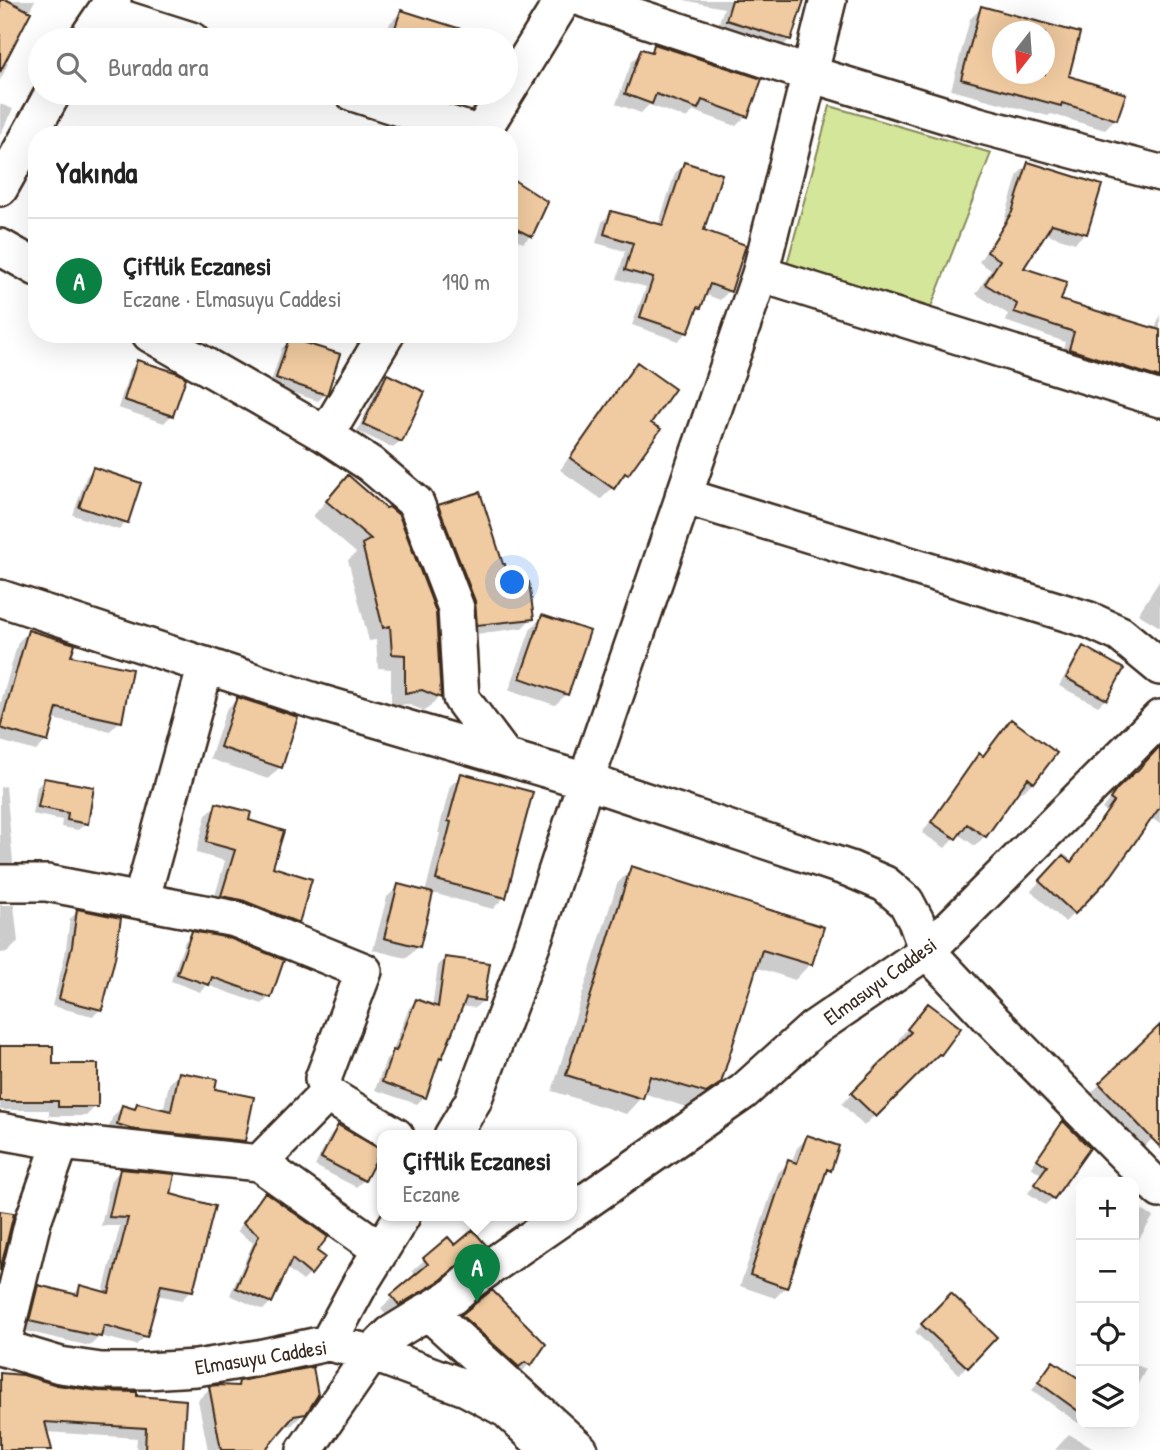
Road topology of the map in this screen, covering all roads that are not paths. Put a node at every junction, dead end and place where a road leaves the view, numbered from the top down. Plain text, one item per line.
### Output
1 (563, 0) edge
2 (586, 0) edge
3 (828, 0) edge
4 (102, 18) edge
5 (142, 28) edge
6 (518, 73) edge
7 (810, 74) junction
8 (46, 105) edge
9 (390, 105) edge
10 (498, 105) edge
11 (35, 126) edge
12 (455, 126) edge
13 (485, 126) edge
14 (28, 138) edge
15 (1160, 173) edge
16 (0, 188) edge
17 (0, 247) edge
18 (28, 263) edge
19 (760, 274) junction
20 (166, 343) edge
21 (382, 343) edge
22 (1160, 399) edge
23 (326, 435) junction
24 (683, 496) junction
25 (0, 598) edge
26 (206, 665) junction
27 (1160, 667) edge
28 (1160, 718) edge
29 (505, 757) junction
30 (586, 780) junction
31 (0, 883) edge
32 (141, 901) junction
33 (927, 951) junction
34 (327, 1094) junction
35 (386, 1130) edge
36 (456, 1130) edge
37 (0, 1131) edge
38 (61, 1142) junction
39 (259, 1163) junction
40 (1160, 1190) edge
41 (577, 1208) edge
42 (399, 1221) edge
43 (557, 1221) edge
44 (381, 1251) junction
45 (427, 1311) junction
46 (328, 1343) junction
47 (1, 1348) edge
48 (372, 1353) junction
49 (305, 1450) edge
50 (549, 1450) edge
51 (580, 1450) edge

1 - 6 street
2 - 7 street
3 - 7 street
4 - 5 street
7 - 15 street
7 - 19 street
8 - 11 street
9 - 12 street
10 - 13 street
14 - 16 street
17 - 18 street
19 - 22 street
19 - 24 street
20 - 23 street
21 - 23 street
23 - 29 street
24 - 27 street
24 - 30 street
25 - 26 street
26 - 29 street
26 - 32 street
28 - 33 street, Elmasuyu Caddesi
29 - 30 street
30 - 33 street
30 - 36 street
31 - 32 street
32 - 34 street
33 - 40 street
33 - 41 street, Elmasuyu Caddesi
34 - 35 street
34 - 39 street
37 - 38 street
38 - 39 street
38 - 47 street
39 - 44 street
42 - 44 street
43 - 45 street
44 - 46 street
45 - 48 street
45 - 51 street
46 - 47 street, Elmasuyu Caddesi
46 - 48 street, Elmasuyu Caddesi
48 - 49 street
48 - 50 street, Elmasuyu Caddesi

